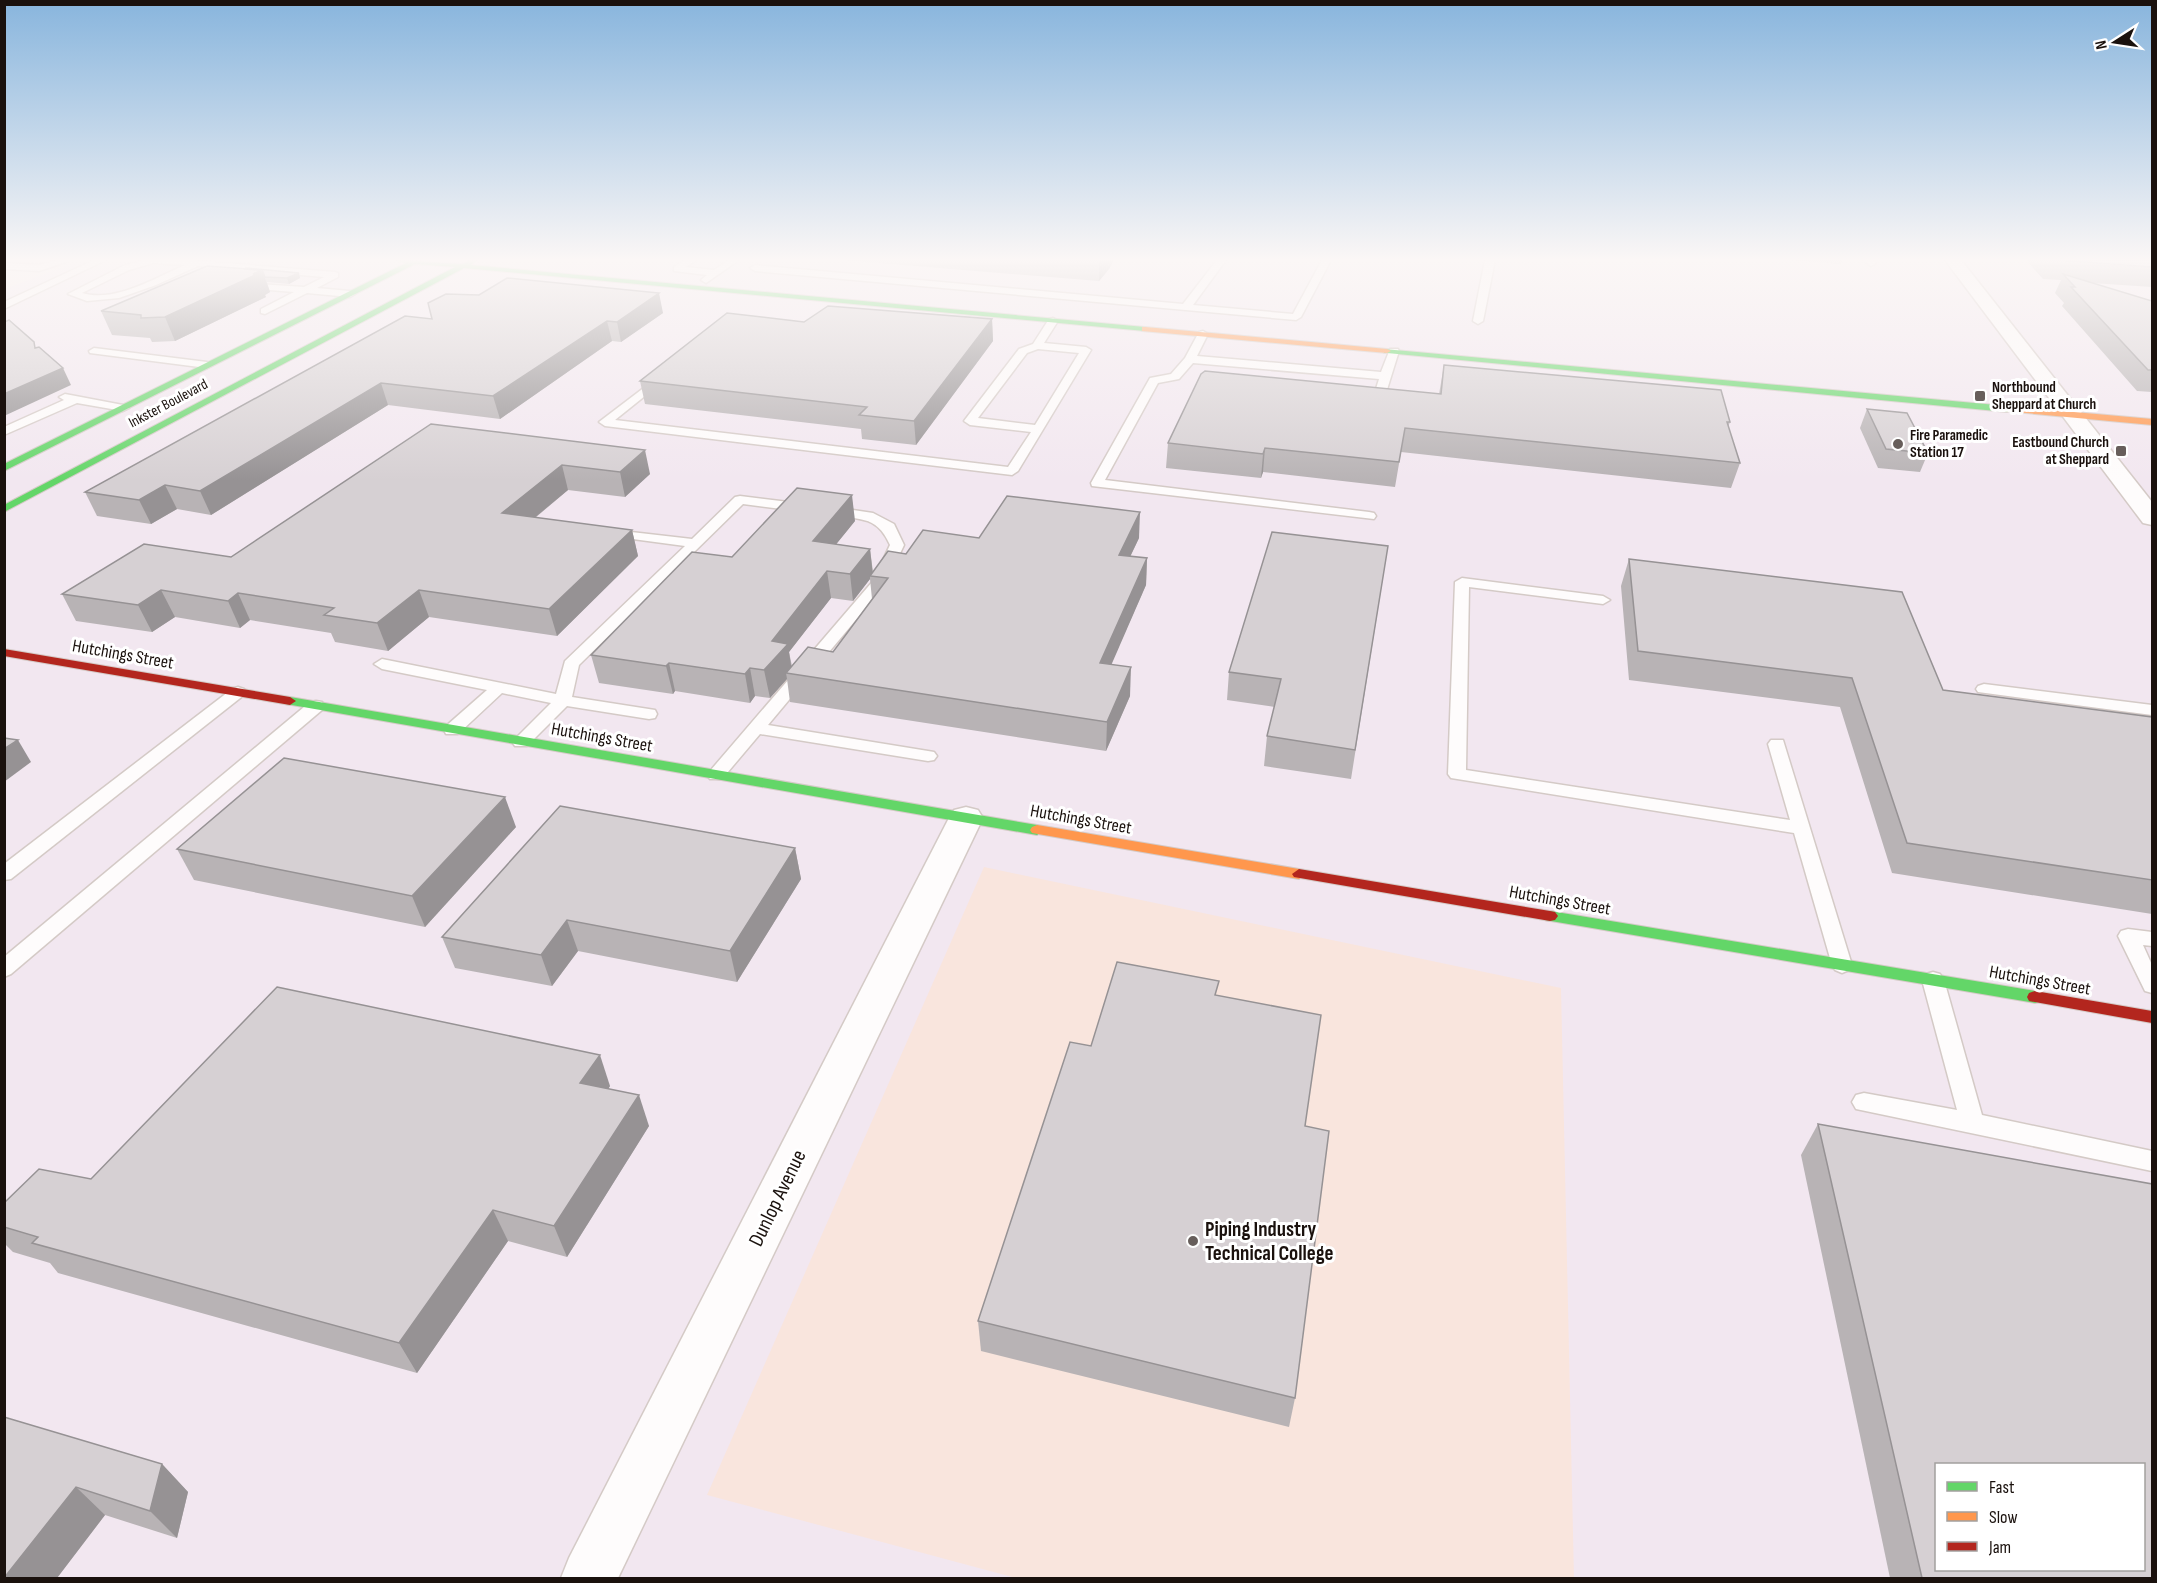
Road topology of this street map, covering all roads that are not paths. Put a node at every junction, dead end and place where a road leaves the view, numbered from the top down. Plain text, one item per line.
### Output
1 (270, 334) edge
2 (335, 334) edge
3 (1044, 334) edge
4 (1203, 334) joint
5 (2010, 334) edge
6 (1037, 345) junction
7 (94, 351) dead end
8 (1394, 351) junction
9 (1190, 359) junction
10 (207, 365) junction
11 (669, 371) edge
12 (1386, 376) junction
13 (1345, 393) edge
14 (56, 396) edge
15 (76, 399) junction
16 (123, 408) junction
17 (2072, 414) junction
18 (2152, 422) edge
19 (1039, 429) junction
20 (4, 432) edge
21 (4, 468) edge
22 (4, 509) edge
23 (1369, 516) dead end
24 (2152, 518) edge
25 (601, 530) edge
26 (694, 543) junction
27 (1603, 600) dead end
28 (4, 652) edge
29 (382, 664) dead end
30 (498, 688) junction
31 (1984, 689) dead end
32 (238, 692) junction
33 (563, 700) junction
34 (316, 706) junction
35 (2152, 710) edge
36 (649, 714) dead end
37 (755, 728) junction
38 (452, 730) junction
39 (521, 742) junction
40 (1777, 744) dead end
41 (928, 756) dead end
42 (716, 775) junction
43 (966, 818) junction
44 (1802, 828) junction
45 (4, 874) edge
46 (2152, 939) edge
47 (1842, 965) junction
48 (4, 969) edge
49 (1933, 980) junction
50 (2152, 985) edge
51 (2152, 1017) edge
52 (1864, 1102) dead end
53 (1972, 1123) junction
54 (2152, 1161) edge
55 (589, 1578) edge

1 - 10 street, Inkster Boulevard
2 - 22 street, Inkster Boulevard
3 - 6 lane
4 - 8 street
4 - 9 lane
5 - 17 street
6 - 19 lane
6 - 19 lane
7 - 10 lane
8 - 12 lane
8 - 17 street
9 - 12 lane
9 - 23 lane
10 - 16 street, Inkster Boulevard
11 - 19 lane
12 - 13 lane
14 - 15 lane
15 - 16 lane
15 - 20 lane
16 - 21 street, Inkster Boulevard
17 - 18 street
17 - 24 street
25 - 26 lane
26 - 33 lane
26 - 37 lane
27 - 44 lane
28 - 32 street, Hutchings Street
29 - 30 lane
30 - 33 lane
30 - 38 lane
31 - 35 lane
32 - 34 street, Hutchings Street
32 - 45 lane
33 - 36 lane
33 - 39 lane
34 - 38 street, Hutchings Street
34 - 48 lane
37 - 41 lane
37 - 42 lane
38 - 39 street, Hutchings Street
39 - 42 street, Hutchings Street
40 - 44 lane
42 - 43 street, Hutchings Street
43 - 47 street, Hutchings Street
43 - 55 street, Dunlop Avenue
44 - 47 lane
46 - 50 lane
47 - 49 street, Hutchings Street
49 - 51 street, Hutchings Street
49 - 53 lane
52 - 53 lane
53 - 54 lane

